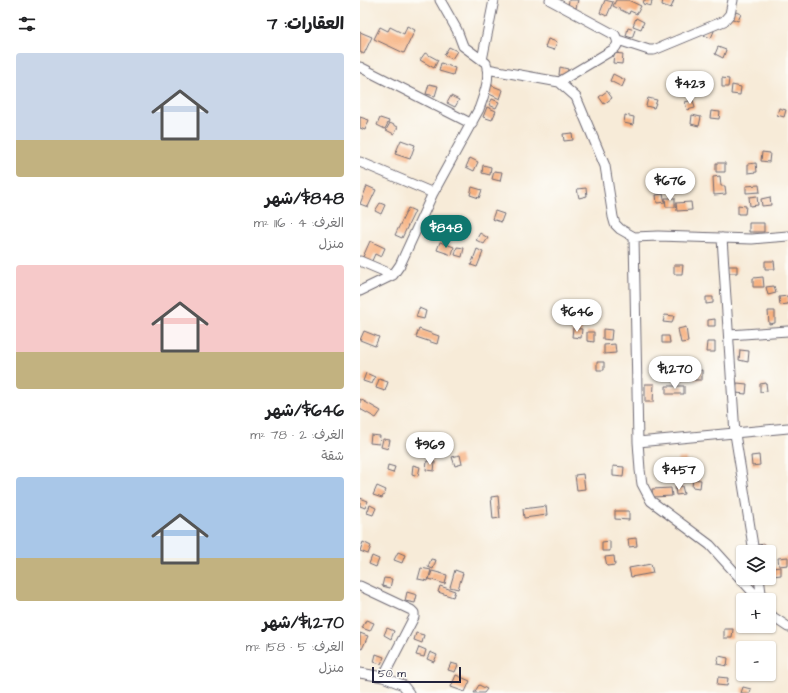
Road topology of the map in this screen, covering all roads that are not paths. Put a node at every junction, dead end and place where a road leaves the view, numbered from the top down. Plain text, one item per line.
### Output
1 (440, 0) edge
2 (494, 0) edge
3 (550, 0) edge
4 (733, 0) edge
5 (618, 40) junction
6 (482, 60) junction
7 (360, 67) edge
8 (488, 69) junction
9 (559, 82) junction
10 (472, 124) junction
11 (360, 162) edge
12 (433, 194) junction
13 (788, 236) edge
14 (634, 237) junction
15 (722, 238) junction
16 (360, 261) edge
17 (393, 276) junction
18 (360, 290) edge
19 (788, 331) edge
20 (729, 335) junction
21 (788, 428) edge
22 (736, 434) junction
23 (638, 442) junction
24 (753, 545) edge
25 (360, 586) edge
26 (755, 593) edge
27 (776, 619) edge
28 (788, 627) edge
29 (360, 673) edge
30 (384, 677) junction
31 (409, 693) edge

1 - 6 street
2 - 6 street
3 - 5 street
4 - 5 street
5 - 9 street
6 - 8 street
7 - 10 street
8 - 9 street
8 - 10 street
9 - 14 street
10 - 12 street
11 - 12 street
12 - 17 street
13 - 15 street
14 - 15 street
14 - 23 street
15 - 20 street
16 - 17 street
17 - 18 street
19 - 20 street
20 - 22 street
21 - 22 street
22 - 23 street
22 - 24 street
23 - 26 street
25 - 30 street
27 - 28 street
29 - 30 street
30 - 31 street

